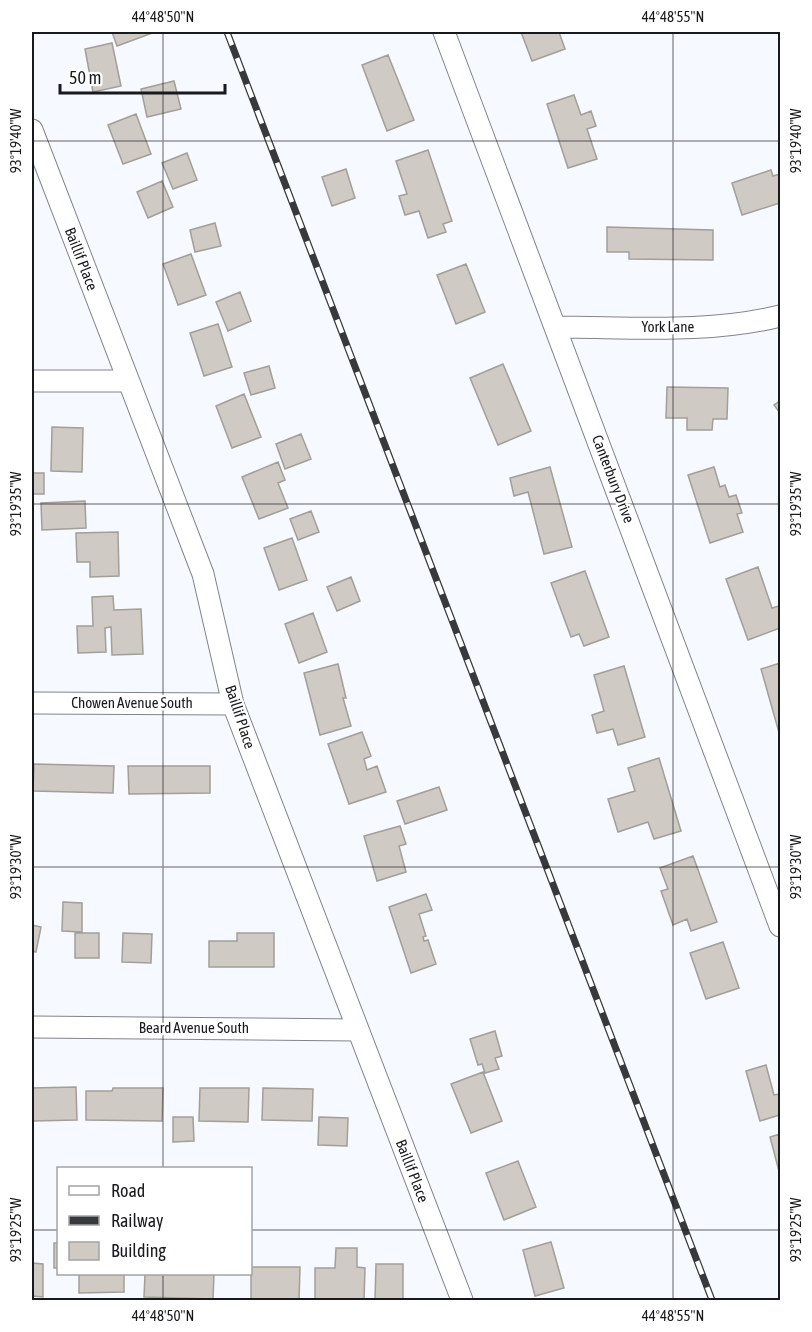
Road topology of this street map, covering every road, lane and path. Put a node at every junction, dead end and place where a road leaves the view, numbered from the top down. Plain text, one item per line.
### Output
1 (444, 32) edge
2 (32, 130) edge
3 (780, 316) edge
4 (555, 327) junction
5 (32, 381) edge
6 (128, 381) junction
7 (32, 703) edge
8 (232, 704) junction
9 (780, 926) edge
10 (32, 1027) edge
11 (357, 1030) junction
12 (462, 1300) edge

1 - 4 street, Canterbury Drive
2 - 6 street, Baillif Place
3 - 4 street, York Lane
4 - 9 street, Canterbury Drive
5 - 6 street
6 - 8 street, Baillif Place
7 - 8 street, Chowen Avenue South
8 - 11 street, Baillif Place
10 - 11 street, Beard Avenue South
11 - 12 street, Baillif Place

